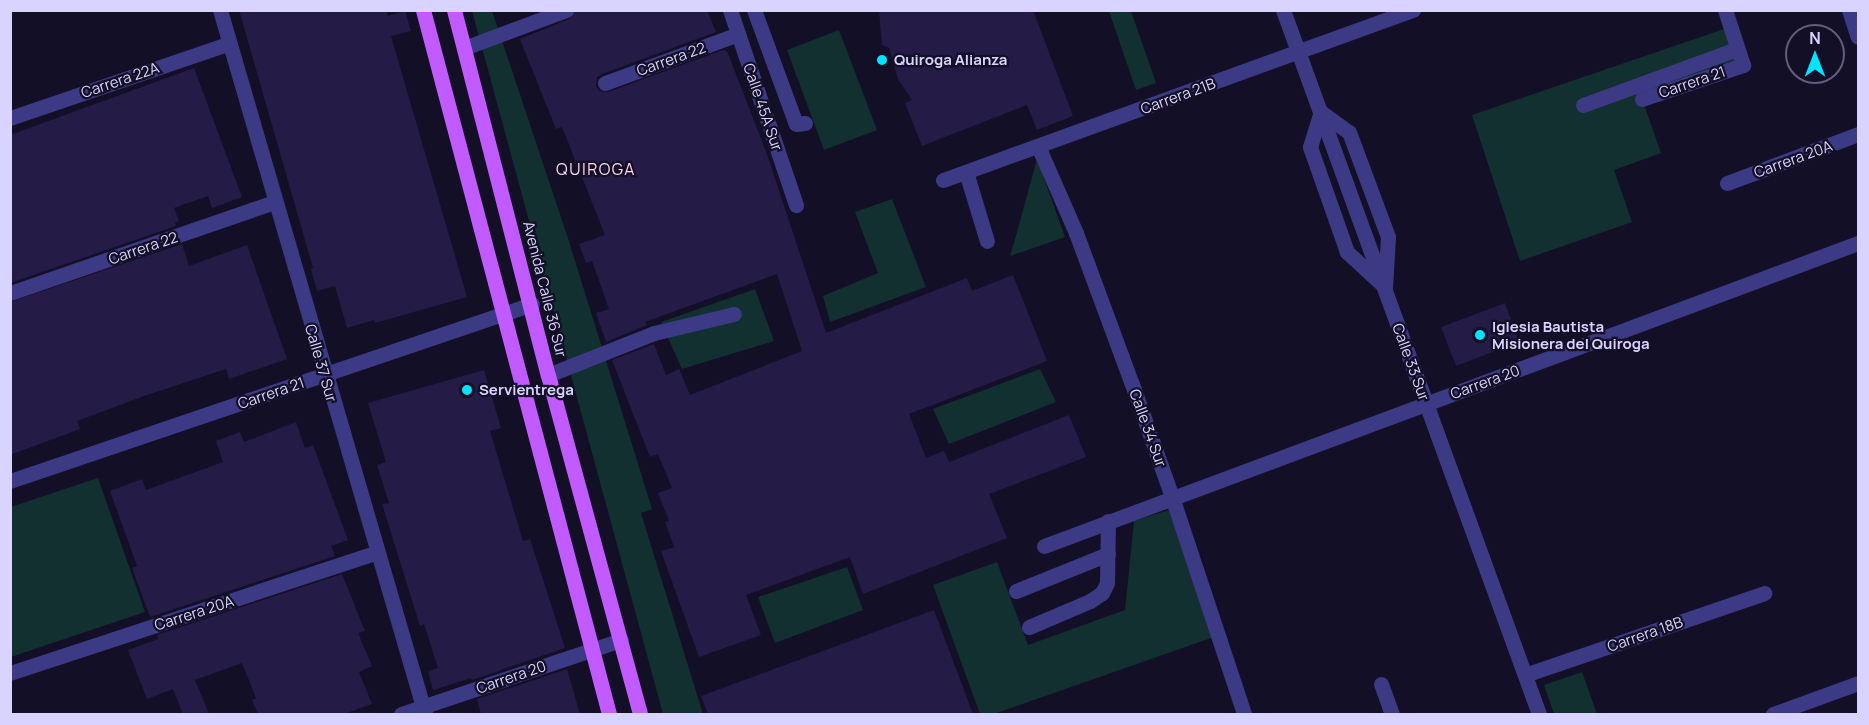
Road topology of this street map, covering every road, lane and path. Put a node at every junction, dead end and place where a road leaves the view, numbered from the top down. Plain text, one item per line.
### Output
1 (220, 10) edge
2 (423, 10) edge
3 (454, 10) edge
4 (567, 10) edge
5 (730, 10) edge
6 (754, 10) edge
7 (1283, 10) edge
8 (1413, 10) edge
9 (1725, 10) edge
10 (1849, 10) edge
11 (738, 34) junction
12 (1858, 37) edge
13 (230, 43) junction
14 (464, 48) junction
15 (1737, 49) junction
16 (1299, 52) junction
17 (605, 83) dead end
18 (1642, 99) dead end
19 (1583, 105) dead end
20 (1321, 112) junction
21 (10, 118) edge
22 (805, 123) dead end
23 (1858, 134) edge
24 (1038, 146) junction
25 (966, 172) junction
26 (943, 180) dead end
27 (1727, 183) dead end
28 (275, 202) junction
29 (796, 205) dead end
30 (987, 242) dead end
31 (1858, 243) edge
32 (1385, 287) junction
33 (10, 293) edge
34 (532, 304) junction
35 (503, 314) junction
36 (734, 314) dead end
37 (325, 375) junction
38 (548, 375) junction
39 (1426, 403) junction
40 (10, 481) edge
41 (1173, 497) junction
42 (1108, 521) junction
43 (1044, 546) dead end
44 (377, 552) junction
45 (1108, 554) junction
46 (1016, 591) dead end
47 (1764, 593) dead end
48 (1029, 627) dead end
49 (621, 640) junction
50 (592, 650) junction
51 (10, 673) edge
52 (1525, 675) junction
53 (1858, 682) edge
54 (1381, 684) dead end
55 (424, 711) edge
56 (401, 714) edge
57 (609, 714) edge
58 (640, 714) edge
59 (1244, 714) edge
60 (1392, 714) edge
61 (1539, 714) edge
62 (1773, 714) edge

1 - 13 street, Calle 37 Sur
2 - 35 main road
3 - 14 main road, Avenida Calle 36 Sur
4 - 14 street
5 - 11 street, Calle 45A Sur
6 - 22 street
7 - 16 street, Calle 33 Sur
8 - 16 street, Carrera 21B
9 - 15 street
10 - 12 street
11 - 17 street, Carrera 22
11 - 29 street, Calle 45A Sur
13 - 21 street, Carrera 22A
13 - 28 street, Calle 37 Sur
14 - 34 main road, Avenida Calle 36 Sur
15 - 18 street, Carrera 21
15 - 19 street
16 - 20 street, Calle 33 Sur
16 - 24 street, Carrera 21B
20 - 32 street, Calle 33 Sur
20 - 32 street
23 - 27 street, Carrera 20A
24 - 25 street, Carrera 21B
24 - 41 street, Calle 34 Sur
25 - 26 street, Carrera 21B
25 - 30 street
28 - 33 street, Carrera 22
28 - 37 street, Calle 37 Sur
31 - 39 street, Carrera 20
32 - 39 street, Calle 33 Sur
34 - 35 street, Carrera 21
34 - 38 main road, Avenida Calle 36 Sur
35 - 37 street, Carrera 21
35 - 50 main road
36 - 38 street
37 - 40 street, Carrera 21
37 - 44 street, Calle 37 Sur
38 - 49 main road, Avenida Calle 36 Sur
39 - 41 street, Carrera 20
39 - 52 street, Calle 33 Sur
41 - 42 street, Carrera 20
41 - 59 street, Calle 34 Sur
42 - 43 street, Carrera 20
42 - 45 street
44 - 51 street, Carrera 20A
44 - 55 street, Calle 37 Sur
45 - 46 street
45 - 48 street
47 - 52 street, Carrera 18B
49 - 50 street, Carrera 20
49 - 58 main road, Avenida Calle 36 Sur
50 - 55 street, Carrera 20
50 - 57 main road
52 - 61 street, Calle 33 Sur
53 - 62 street
54 - 60 street
55 - 56 street, Carrera 20

